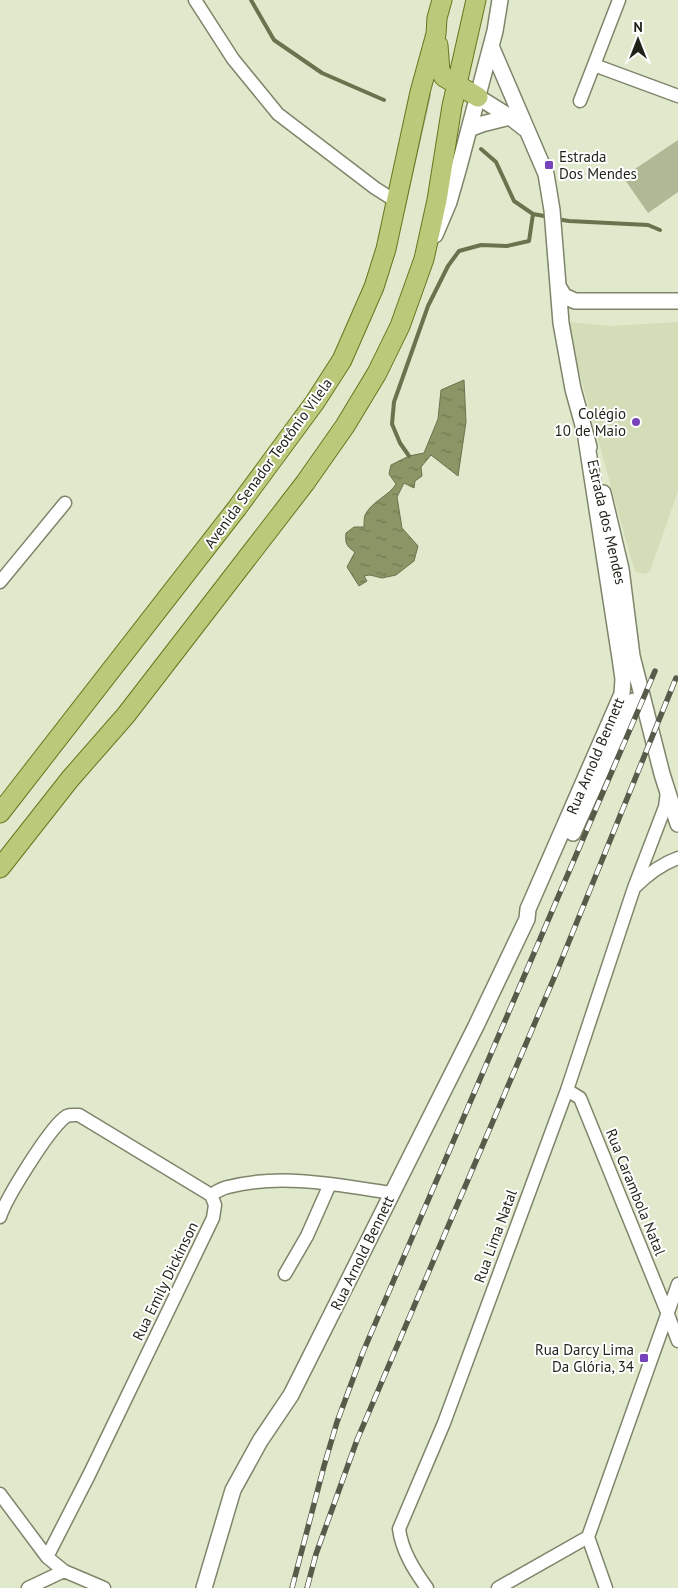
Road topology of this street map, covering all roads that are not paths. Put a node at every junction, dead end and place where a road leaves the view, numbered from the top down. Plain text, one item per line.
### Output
1 (195, 0) edge
2 (442, 0) edge
3 (476, 0) edge
4 (500, 0) edge
5 (620, 0) edge
6 (438, 18) junction
7 (490, 46) junction
8 (594, 65) junction
9 (457, 84) junction
10 (678, 96) edge
11 (478, 97) junction
12 (580, 101) dead end
13 (510, 117) junction
14 (469, 129) junction
15 (528, 131) junction
16 (397, 202) junction
17 (424, 259) junction
18 (558, 286) junction
19 (575, 301) junction
20 (678, 301) edge
21 (561, 320) junction
22 (586, 438) junction
23 (65, 503) dead end
24 (0, 582) edge
25 (643, 701) junction
26 (670, 789) edge
27 (0, 813) edge
28 (678, 824) edge
29 (678, 858) edge
30 (0, 868) edge
31 (634, 888) junction
32 (527, 919) junction
33 (567, 1090) junction
34 (330, 1184) junction
35 (391, 1193) junction
36 (211, 1195) junction
37 (0, 1217) edge
38 (284, 1274) dead end
39 (678, 1284) edge
40 (668, 1312) junction
41 (678, 1341) edge
42 (0, 1494) edge
43 (588, 1538) junction
44 (47, 1557) junction
45 (64, 1571) junction
46 (28, 1588) edge
47 (104, 1588) edge
48 (204, 1588) edge
49 (427, 1588) edge
50 (498, 1588) edge
51 (606, 1588) edge

1 - 16 street
2 - 6 main road, Avenida Senador Teotônio Vilela
3 - 9 main road
4 - 7 street
5 - 8 street
6 - 9 main road
6 - 16 main road, Avenida Senador Teotônio Vilela
7 - 11 street
7 - 15 street, Estrada dos Mendes
8 - 10 street
8 - 12 street
9 - 11 main road
9 - 17 main road
11 - 13 street, Estrada dos Mendes
11 - 14 street
13 - 14 street
13 - 15 street, Estrada dos Mendes
14 - 17 street
15 - 18 street, Estrada dos Mendes
16 - 27 main road, Avenida Senador Teotônio Vilela
17 - 30 main road
18 - 19 street
18 - 21 street, Estrada dos Mendes
19 - 20 street
19 - 21 street
21 - 22 street, Estrada dos Mendes
22 - 25 street, Estrada dos Mendes
22 - 32 street, Rua Arnold Bennett
23 - 24 street
25 - 26 street, Estrada dos Mendes
25 - 32 street, Rua Arnold Bennett
26 - 28 street, Estrada dos Mendes
26 - 31 street, Rua Lima Natal
29 - 31 street, Rua Lima Natal
31 - 33 street, Rua Lima Natal
32 - 35 street, Rua Arnold Bennett
33 - 40 street, Rua Carambola Natal
33 - 49 street, Rua Lima Natal
34 - 35 street
34 - 36 street
34 - 38 street
35 - 48 street, Rua Arnold Bennett
36 - 37 street
36 - 44 street, Rua Emily Dickinson
39 - 40 street
40 - 41 street, Rua Carambola Natal
40 - 43 street
42 - 44 street
43 - 50 street
43 - 51 street
44 - 45 street
45 - 46 street
45 - 47 street

